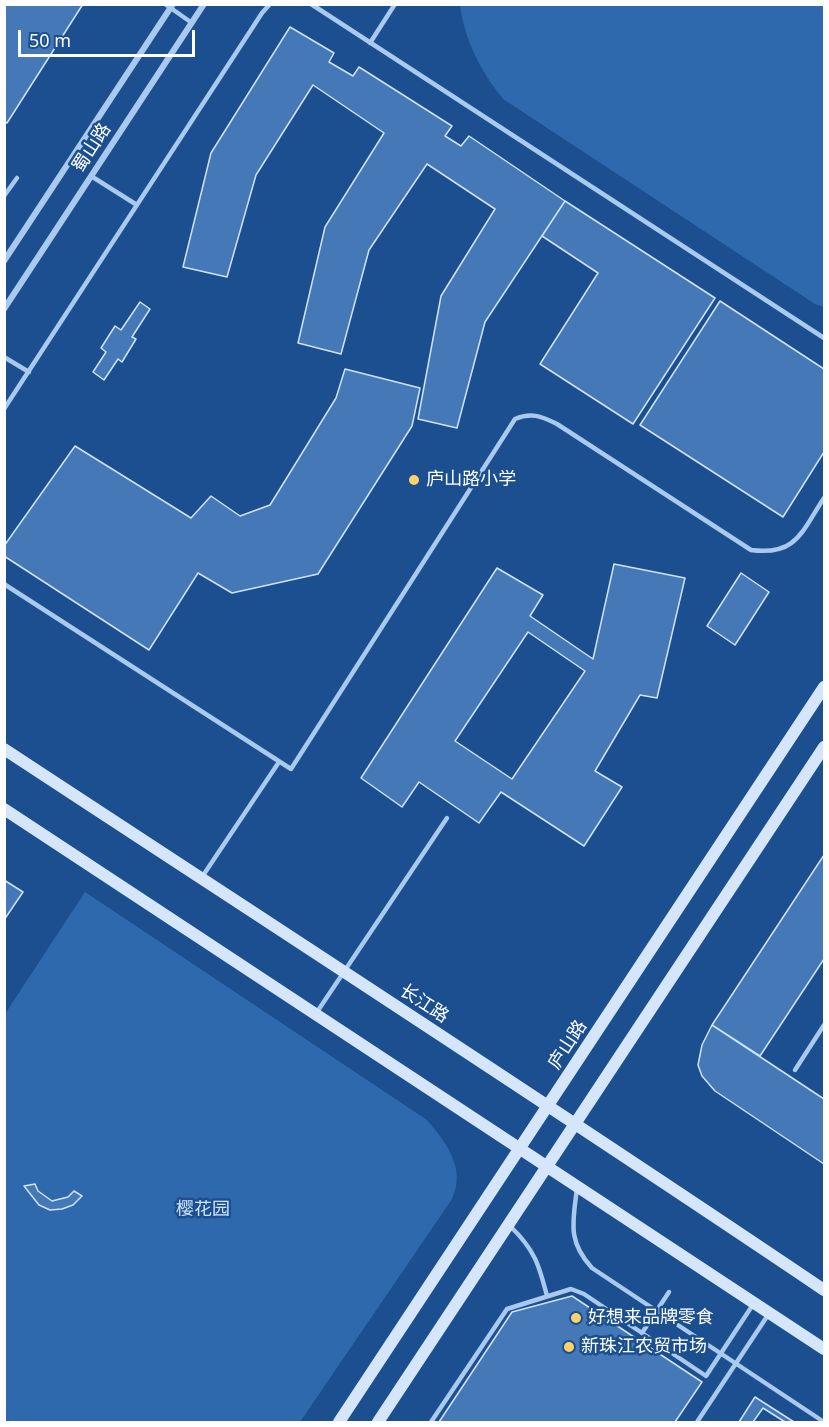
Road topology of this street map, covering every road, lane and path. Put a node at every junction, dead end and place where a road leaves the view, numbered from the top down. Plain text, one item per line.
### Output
1 (204, 4) edge
2 (270, 4) edge
3 (311, 4) edge
4 (395, 4) edge
5 (170, 6) edge
6 (192, 23) junction
7 (370, 43) junction
8 (91, 176) junction
9 (17, 178) dead end
10 (4, 196) edge
11 (137, 205) junction
12 (4, 261) edge
13 (4, 309) edge
14 (825, 338) edge
15 (4, 357) edge
16 (29, 372) junction
17 (4, 409) edge
18 (825, 498) edge
19 (4, 584) edge
20 (825, 687) edge
21 (825, 747) edge
22 (4, 749) edge
23 (279, 762) junction
24 (4, 808) edge
25 (447, 818) dead end
26 (201, 878) junction
27 (343, 973) junction
28 (316, 1014) junction
29 (825, 1025) edge
30 (795, 1070) dead end
31 (549, 1106) junction
32 (577, 1123) junction
33 (520, 1151) junction
34 (547, 1168) junction
35 (577, 1188) junction
36 (509, 1225) junction
37 (825, 1290) edge
38 (669, 1292) dead end
39 (547, 1296) junction
40 (754, 1303) junction
41 (657, 1311) junction
42 (769, 1313) junction
43 (642, 1333) junction
44 (825, 1349) edge
45 (721, 1353) junction
46 (736, 1364) junction
47 (339, 1422) edge
48 (378, 1422) edge
49 (431, 1422) edge
50 (697, 1422) edge
51 (824, 1422) edge

1 - 6 street, 蜀山路
2 - 11 lane
3 - 7 lane
4 - 7 lane
5 - 6 lane
5 - 12 street, 蜀山路
6 - 8 street, 蜀山路
7 - 14 lane
8 - 11 lane
8 - 13 street, 蜀山路
9 - 10 lane
11 - 16 lane
15 - 16 lane
16 - 17 lane
18 - 23 lane
19 - 23 lane
20 - 31 street, 庐山路
21 - 32 street
22 - 26 street, 长江路
23 - 26 lane
24 - 28 street
25 - 27 lane
26 - 27 street, 长江路
27 - 28 lane
27 - 31 street, 长江路
28 - 33 street
29 - 30 lane
31 - 32 street, 长江路
31 - 33 street, 庐山路
32 - 34 street
32 - 37 street, 长江路
33 - 34 street
33 - 47 street, 庐山路
34 - 35 street
34 - 36 street
35 - 40 street
35 - 41 lane
36 - 39 lane
36 - 48 street
38 - 41 lane
39 - 43 lane
39 - 49 lane
40 - 42 street
40 - 45 lane
41 - 43 lane
41 - 45 lane
42 - 44 street
42 - 46 lane
43 - 45 lane
45 - 46 lane
46 - 50 lane
46 - 51 lane

